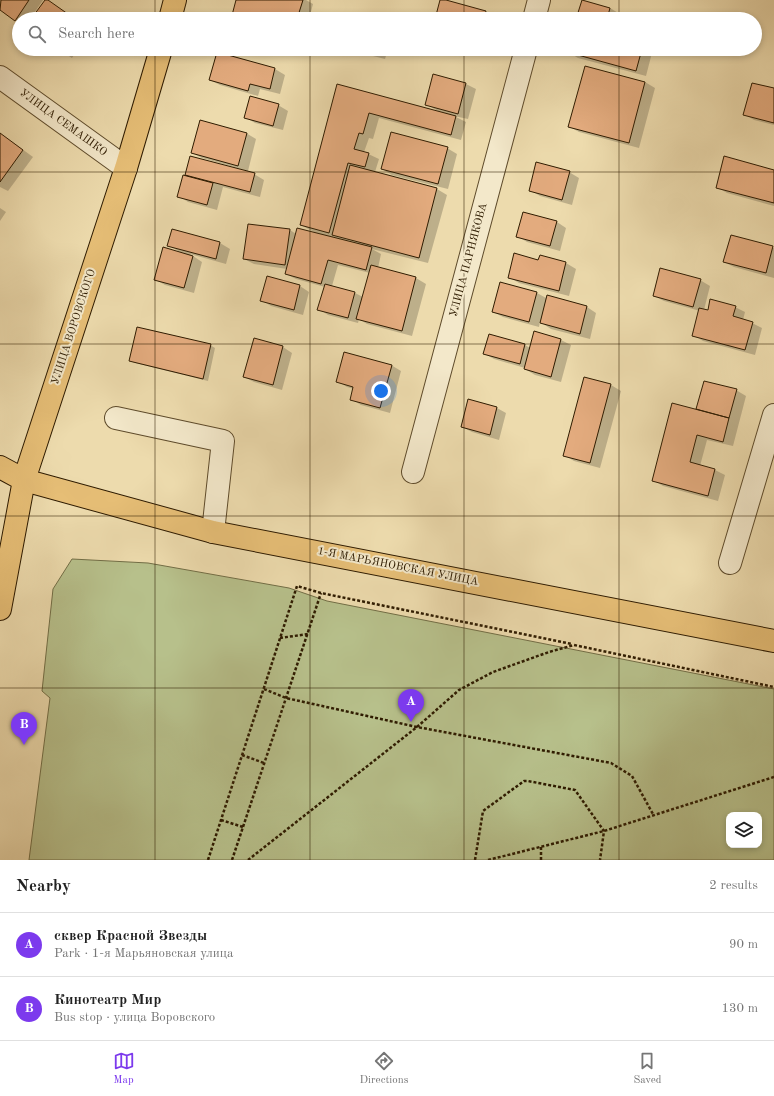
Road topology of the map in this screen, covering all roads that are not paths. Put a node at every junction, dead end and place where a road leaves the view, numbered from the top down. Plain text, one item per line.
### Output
1 (175, 0) edge
2 (539, 0) edge
3 (172, 12) edge
4 (536, 12) edge
5 (159, 56) edge
6 (524, 56) edge
7 (0, 77) edge
8 (126, 168) junction
9 (774, 416) edge
10 (116, 418) dead end
11 (0, 467) edge
12 (413, 472) dead end
13 (24, 480) junction
14 (213, 532) junction
15 (730, 564) dead end
16 (0, 609) edge
17 (774, 641) edge

1 - 3 main road
2 - 4 street
5 - 8 main road, УЛИЦА ВОРОВСКОГО
6 - 12 street, УЛИЦА ПАРНЯКОВА
7 - 8 street, УЛИЦА СЕМАШКО
8 - 13 main road, УЛИЦА ВОРОВСКОГО
9 - 15 street
10 - 14 street
11 - 13 main road, 1-Я МАРЬЯНОВСКАЯ УЛИЦА
13 - 14 main road, 1-Я МАРЬЯНОВСКАЯ УЛИЦА
13 - 16 main road, УЛИЦА ВОРОВСКОГО
14 - 17 main road, 1-Я МАРЬЯНОВСКАЯ УЛИЦА

